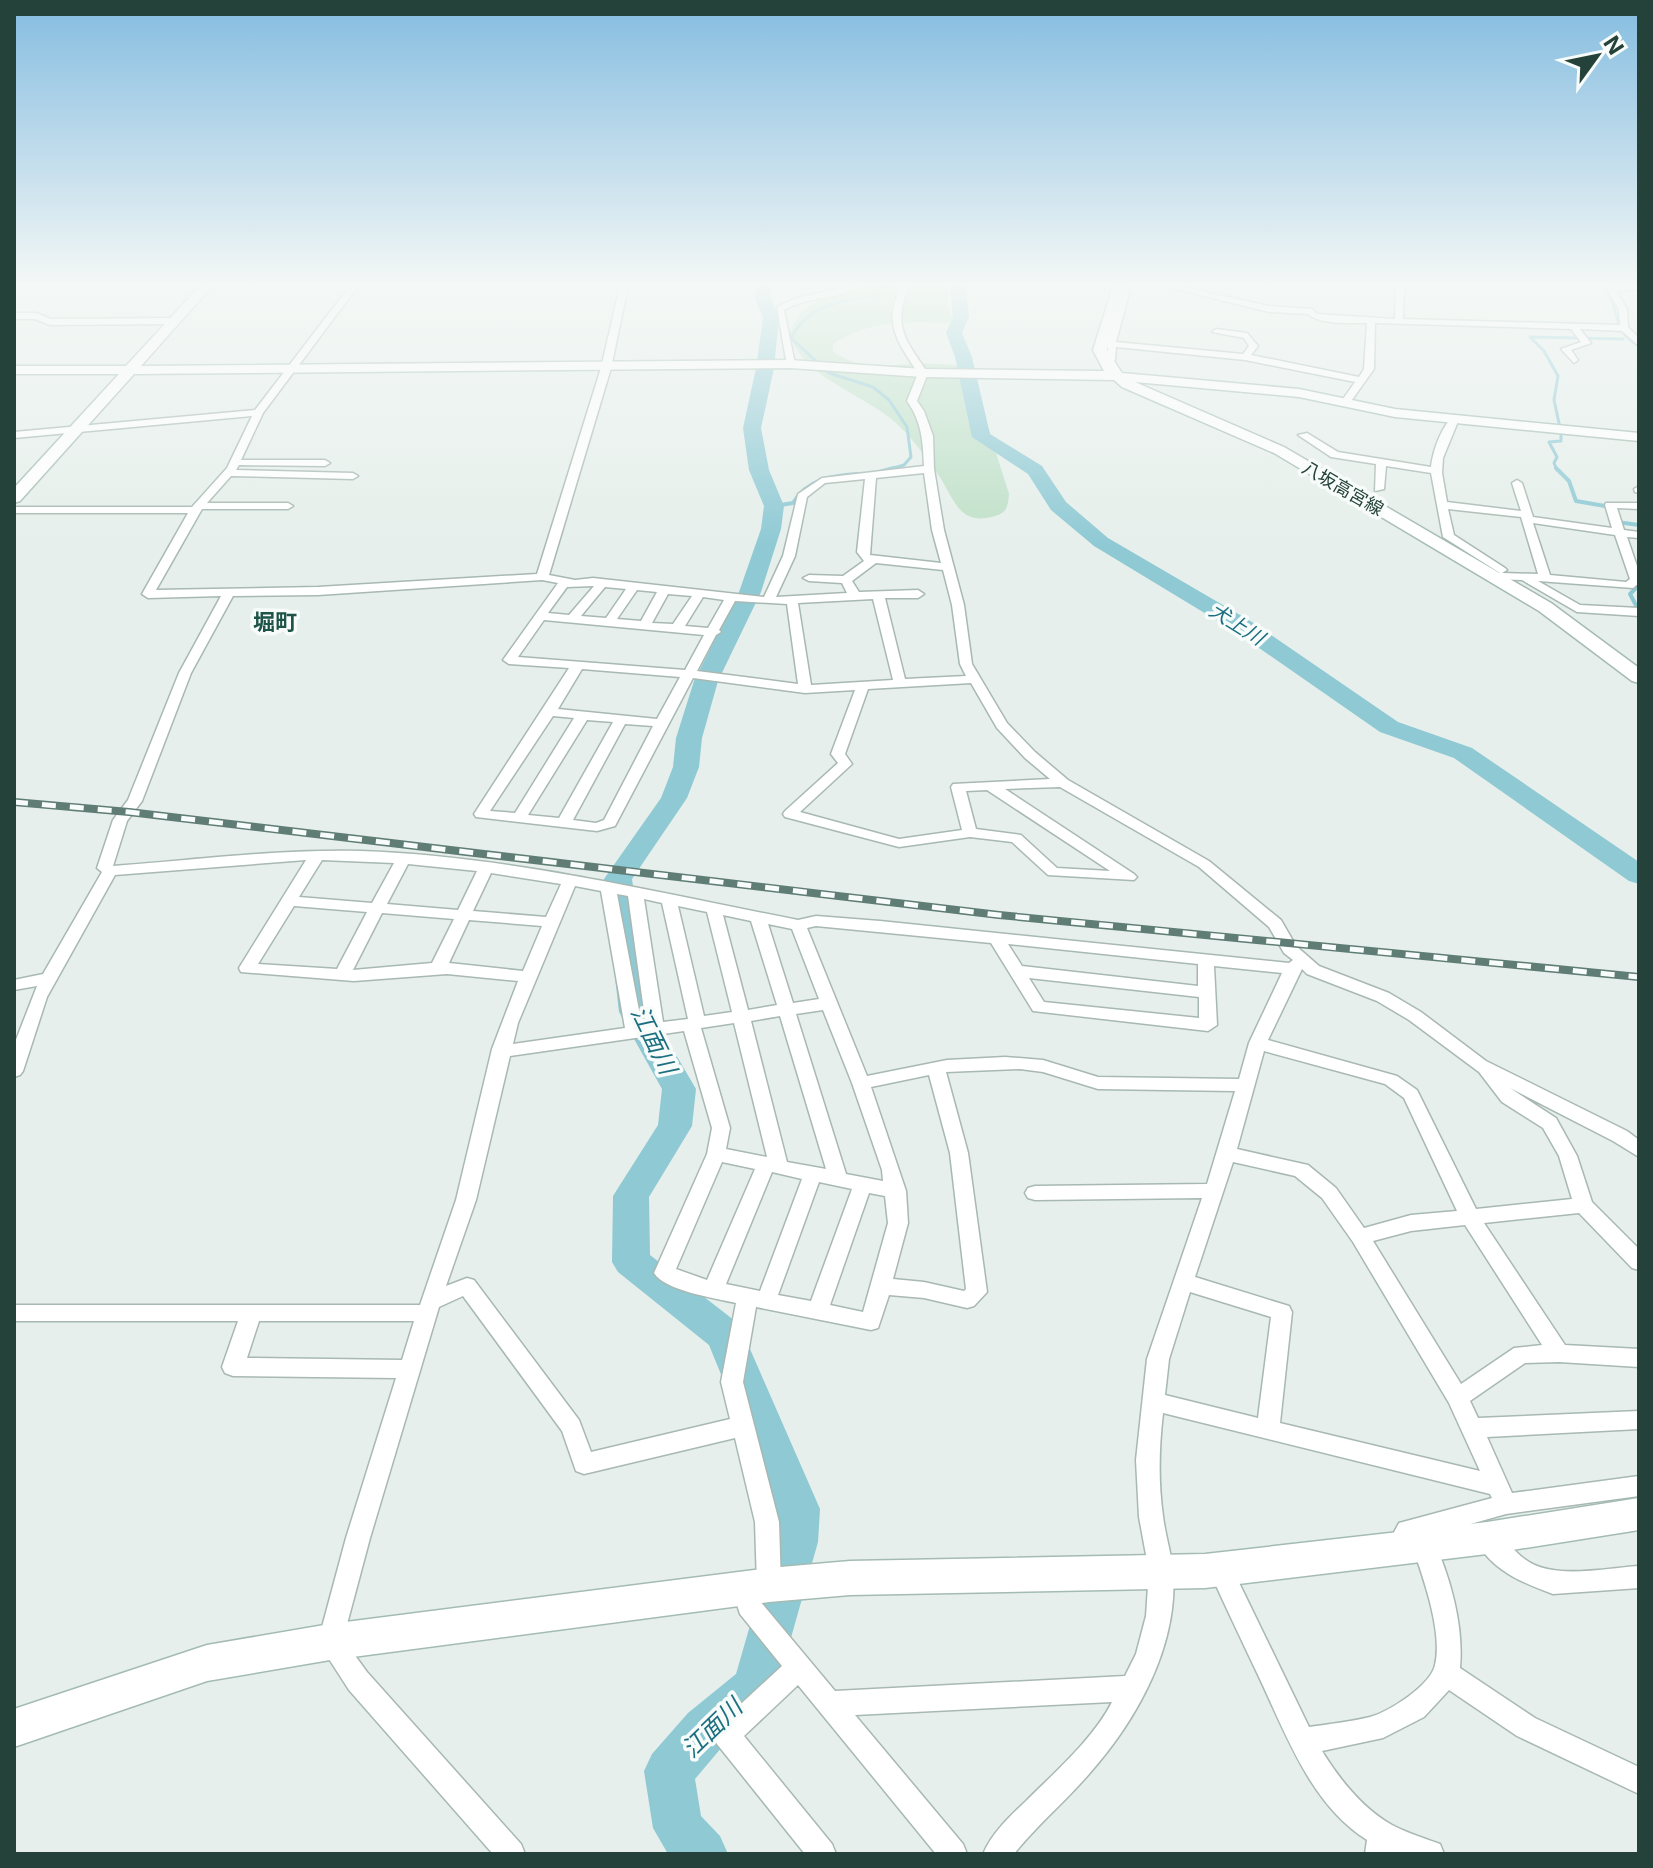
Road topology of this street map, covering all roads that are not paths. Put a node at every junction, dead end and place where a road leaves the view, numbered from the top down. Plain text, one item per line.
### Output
1 (128, 373) edge
2 (287, 373) edge
3 (604, 373) edge
4 (928, 373) edge
5 (1111, 373) edge
6 (1127, 373) edge
7 (1326, 373) edge
8 (1366, 373) edge
9 (1360, 380) junction
10 (1346, 402) junction
11 (258, 413) junction
12 (1454, 419) junction
13 (77, 427) junction
14 (14, 435) edge
15 (1303, 435) dead end
16 (1639, 437) edge
17 (1381, 462) junction
18 (325, 463) dead end
19 (232, 468) junction
20 (929, 469) junction
21 (1434, 470) junction
22 (871, 475) junction
23 (353, 476) dead end
24 (1517, 483) dead end
25 (1379, 489) dead end
26 (14, 498) edge
27 (1442, 505) junction
28 (288, 506) dead end
29 (1639, 506) edge
30 (198, 508) junction
31 (14, 510) edge
32 (1527, 517) junction
33 (1619, 533) junction
34 (1639, 535) edge
35 (872, 560) junction
36 (949, 567) junction
37 (1498, 573) junction
38 (1522, 576) junction
39 (542, 577) junction
40 (809, 578) dead end
41 (1545, 578) junction
42 (846, 580) junction
43 (572, 583) junction
44 (602, 583) junction
45 (633, 587) junction
46 (664, 590) junction
47 (229, 592) junction
48 (699, 594) junction
49 (918, 594) dead end
50 (878, 595) junction
51 (855, 596) junction
52 (736, 599) junction
53 (792, 600) junction
54 (768, 601) junction
55 (1639, 612) edge
56 (542, 616) junction
57 (572, 619) junction
58 (609, 622) junction
59 (645, 625) junction
60 (677, 628) junction
61 (715, 632) junction
62 (578, 665) junction
63 (696, 675) junction
64 (1639, 677) edge
65 (973, 679) junction
66 (900, 683) junction
67 (863, 686) junction
68 (805, 689) junction
69 (549, 712) junction
70 (583, 715) junction
71 (621, 719) junction
72 (661, 723) junction
73 (1063, 783) junction
74 (990, 786) junction
75 (519, 818) junction
76 (564, 823) junction
77 (970, 833) junction
78 (316, 857) junction
79 (403, 859) junction
80 (486, 868) junction
81 (110, 871) junction
82 (569, 882) junction
83 (608, 889) junction
84 (635, 894) junction
85 (289, 901) junction
86 (669, 901) junction
87 (377, 908) junction
88 (714, 909) junction
89 (463, 915) junction
90 (758, 917) junction
91 (551, 922) junction
92 (798, 925) junction
93 (997, 939) junction
94 (1206, 960) junction
95 (1297, 965) junction
96 (438, 968) junction
97 (1017, 971) junction
98 (342, 975) junction
99 (529, 977) junction
100 (48, 979) junction
101 (14, 985) edge
102 (1207, 992) junction
103 (831, 1003) junction
104 (785, 1010) junction
105 (741, 1017) junction
106 (694, 1024) junction
107 (655, 1028) junction
108 (634, 1031) junction
109 (1258, 1043) junction
110 (501, 1049) junction
111 (1480, 1065) junction
112 (936, 1068) junction
113 (14, 1071) edge
114 (861, 1083) junction
115 (1246, 1085) junction
116 (1639, 1150) edge
117 (716, 1154) junction
118 (1226, 1154) junction
119 (773, 1165) junction
120 (813, 1174) junction
121 (838, 1179) junction
122 (863, 1184) junction
123 (896, 1191) junction
124 (1214, 1191) junction
125 (1035, 1193) dead end
126 (1583, 1205) junction
127 (1470, 1217) junction
128 (1360, 1237) junction
129 (1639, 1262) edge
130 (1184, 1282) junction
131 (881, 1286) junction
132 (713, 1290) junction
133 (756, 1299) junction
134 (428, 1308) junction
135 (818, 1311) junction
136 (14, 1313) edge
137 (251, 1313) junction
138 (1559, 1353) junction
139 (1639, 1358) edge
140 (409, 1369) junction
141 (1458, 1398) junction
142 (1152, 1401) junction
143 (1639, 1420) edge
144 (743, 1426) junction
145 (1472, 1428) junction
146 (1268, 1429) junction
147 (1639, 1486) edge
148 (1502, 1495) junction
149 (1639, 1514) edge
150 (1487, 1538) junction
151 (1411, 1547) junction
152 (1221, 1570) junction
153 (1161, 1571) junction
154 (1639, 1577) edge
155 (757, 1587) junction
156 (330, 1642) junction
157 (800, 1666) junction
158 (1447, 1674) junction
159 (1132, 1688) junction
160 (832, 1704) junction
161 (14, 1728) edge
162 (1302, 1741) junction
163 (1639, 1781) edge
164 (1380, 1844) edge
165 (511, 1854) edge
166 (822, 1854) edge
167 (953, 1854) edge
168 (997, 1854) edge
169 (1430, 1854) edge

1 - 13 main road
2 - 11 street
3 - 39 street
4 - 20 street
5 - 37 main road, 八坂高宮線
6 - 10 main road
7 - 9 street
8 - 9 street
9 - 10 street
10 - 12 main road
11 - 13 street
11 - 19 street
12 - 16 main road
12 - 21 street
13 - 14 street
13 - 26 main road
15 - 17 street
17 - 21 street
17 - 25 street
18 - 19 street
19 - 23 street
19 - 30 street
20 - 22 street
20 - 36 street
21 - 27 street
22 - 35 street
22 - 54 street
24 - 32 street
27 - 32 street
27 - 37 street
28 - 30 street
29 - 33 street
30 - 31 street
30 - 47 street
32 - 33 street
32 - 41 street
33 - 34 street
33 - 41 street
35 - 36 street
35 - 42 street
36 - 65 street
37 - 38 street
37 - 64 main road, 八坂高宮線
38 - 41 street
38 - 55 street
39 - 43 street
39 - 47 street
40 - 42 street
42 - 51 street
43 - 44 street
43 - 56 street
44 - 45 street
44 - 57 street
45 - 46 street
45 - 58 street
46 - 48 street
46 - 59 street
47 - 81 street
48 - 52 street
48 - 60 street
49 - 50 street
50 - 51 street
50 - 66 street
51 - 53 street
52 - 54 street
52 - 61 street
53 - 54 street
53 - 68 street
56 - 57 street
56 - 62 street
57 - 58 street
58 - 59 street
59 - 60 street
60 - 61 street
61 - 63 street
62 - 63 street
62 - 69 street
63 - 68 street
63 - 72 street
65 - 66 street
65 - 73 street
66 - 67 street
67 - 68 street
67 - 77 street
69 - 70 street
69 - 75 street
70 - 71 street
70 - 75 street
71 - 72 street
71 - 76 street
72 - 76 street
73 - 74 street
73 - 95 street
74 - 77 street
74 - 77 street
75 - 76 street
78 - 79 street
78 - 81 street
78 - 85 street
79 - 80 street
79 - 87 street
80 - 82 street
80 - 89 street
81 - 100 street
82 - 83 street
82 - 91 street
83 - 84 street
83 - 108 street
84 - 86 street
84 - 107 street
85 - 87 street
85 - 98 street
86 - 88 street
86 - 106 street
87 - 89 street
87 - 98 street
88 - 90 street
88 - 105 street
89 - 91 street
89 - 96 street
90 - 92 street
90 - 104 street
91 - 99 street
92 - 93 street
92 - 103 street
93 - 94 street
93 - 97 street
94 - 95 street
94 - 102 street
95 - 109 street
95 - 111 street
96 - 98 street
96 - 99 street
97 - 102 street
97 - 102 street
99 - 110 street
100 - 101 street
100 - 113 street
103 - 104 street
103 - 114 street
104 - 105 street
104 - 121 street
105 - 106 street
105 - 119 street
106 - 107 street
106 - 117 street
107 - 108 street
108 - 110 street
109 - 115 street
109 - 127 street
110 - 134 street
111 - 116 street
111 - 126 street
112 - 114 street
112 - 115 street
112 - 131 street
114 - 123 street
115 - 118 street
117 - 119 street
117 - 132 street
118 - 124 street
118 - 128 street
119 - 120 street
119 - 132 street
120 - 121 street
120 - 133 street
121 - 122 street
122 - 123 street
122 - 135 street
123 - 131 street
124 - 125 street
124 - 130 street
126 - 127 street
126 - 129 street
127 - 128 street
127 - 138 street
128 - 141 street
130 - 142 street
130 - 146 street
131 - 135 street
132 - 133 street
133 - 135 street
133 - 144 street
134 - 137 street
134 - 140 street
134 - 144 street
136 - 137 street
137 - 140 street
138 - 139 street
138 - 141 street
140 - 156 street
141 - 145 street
142 - 146 street
142 - 153 street
143 - 145 street
144 - 155 street
145 - 148 street
146 - 148 street
147 - 148 street
148 - 151 street
149 - 150 main road
150 - 151 main road
150 - 154 street
151 - 152 main road
151 - 158 street
152 - 153 main road
152 - 162 street
153 - 155 main road
153 - 159 street
155 - 156 main road
155 - 157 street
156 - 161 main road
156 - 165 street
157 - 160 street
157 - 166 street
158 - 162 street
158 - 163 street
159 - 160 street
159 - 168 street
160 - 167 street
162 - 164 street
164 - 169 street

